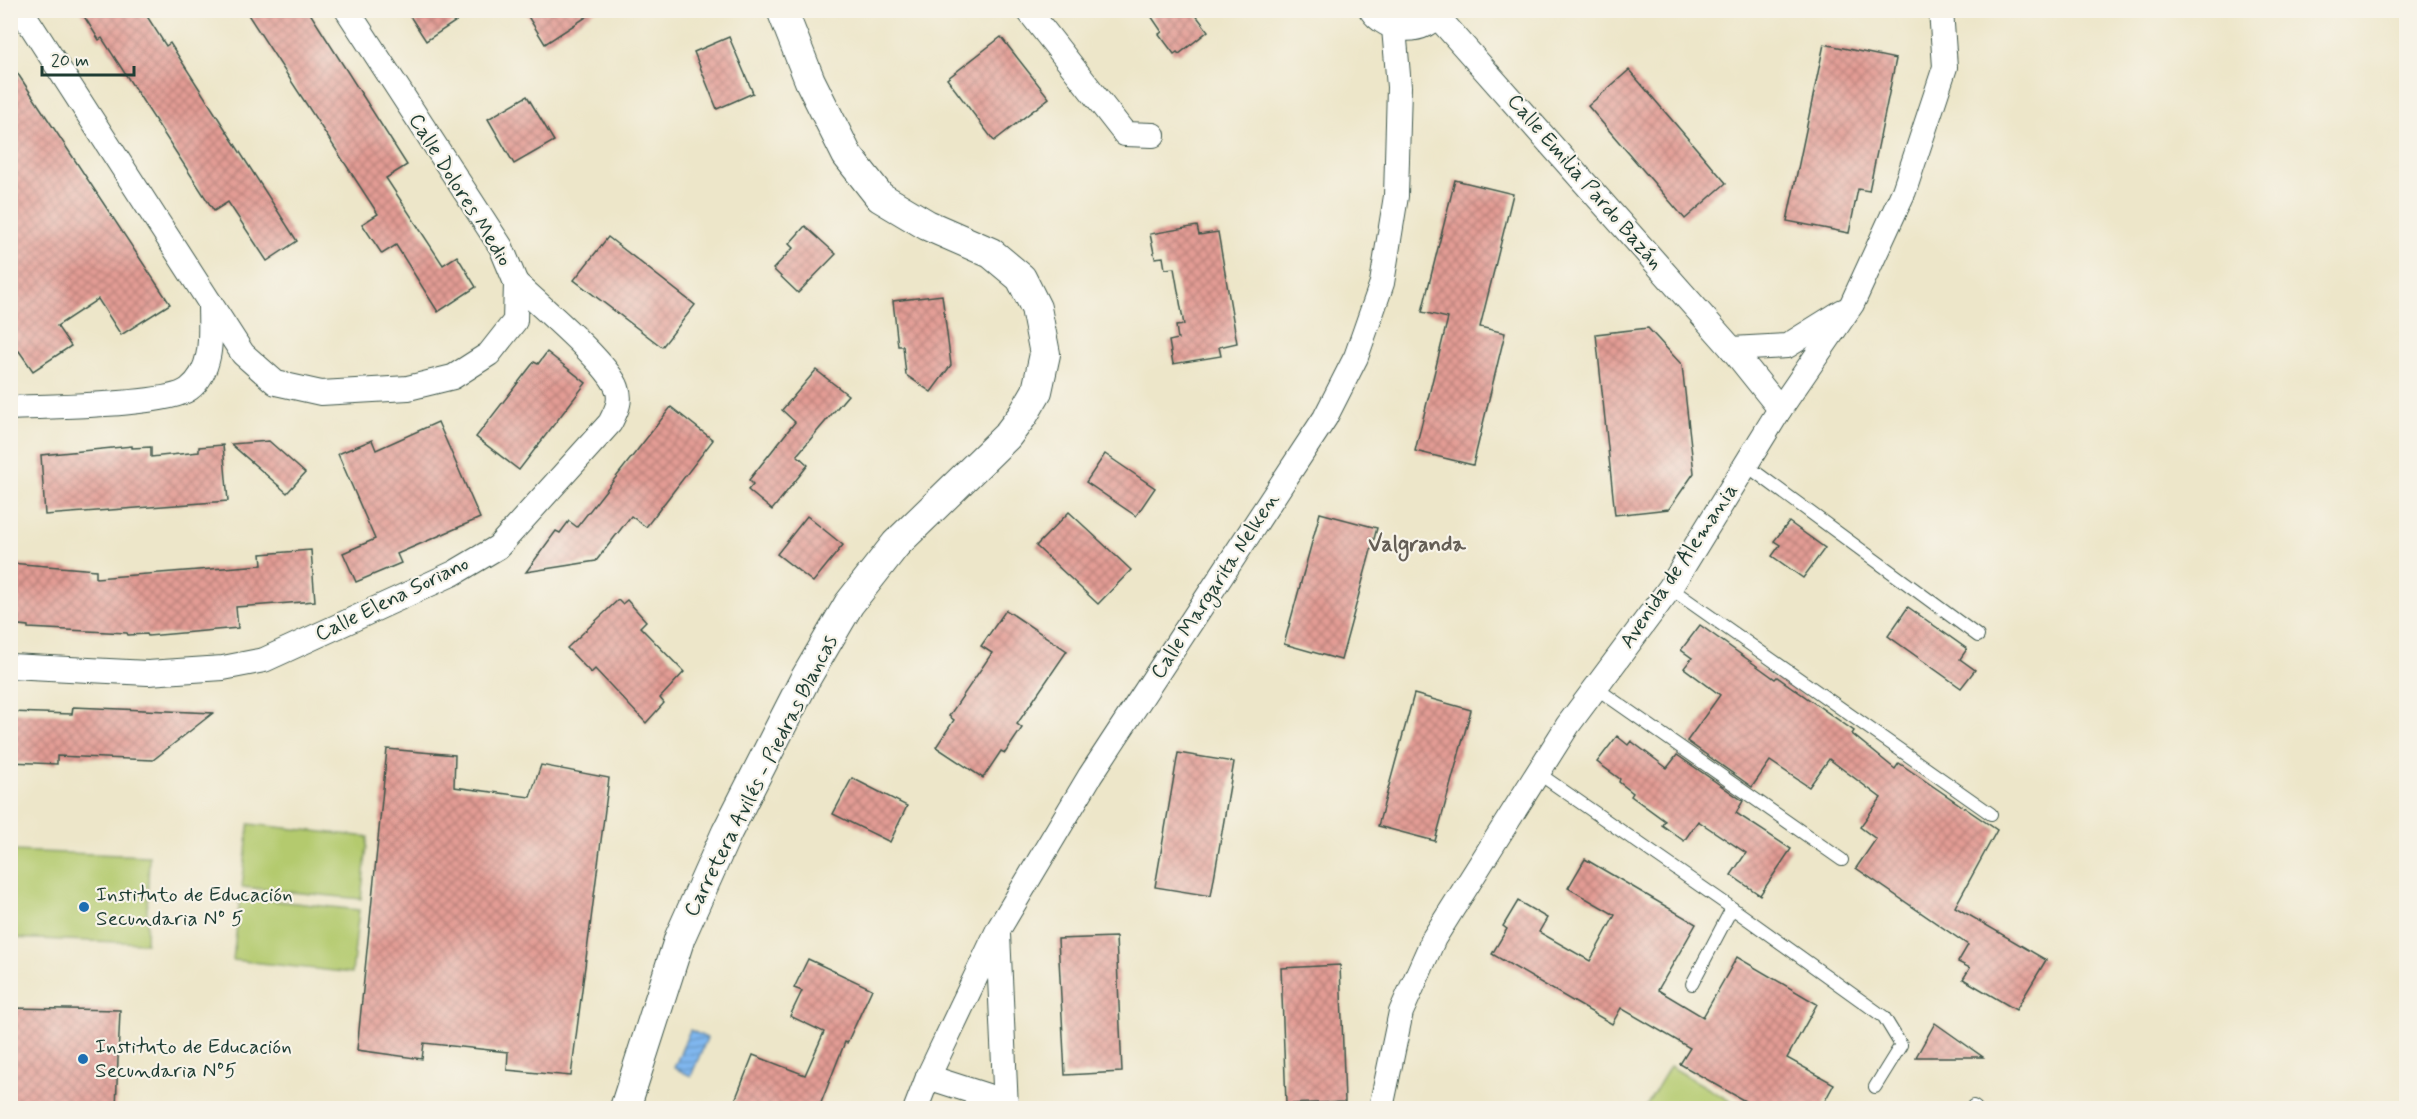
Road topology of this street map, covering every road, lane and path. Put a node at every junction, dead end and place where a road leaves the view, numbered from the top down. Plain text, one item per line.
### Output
1 (21, 10) edge
2 (346, 10) edge
3 (782, 10) edge
4 (1028, 10) edge
5 (1371, 10) edge
6 (1941, 10) edge
7 (1438, 13) edge
8 (1394, 28) junction
9 (1153, 135) dead end
10 (516, 283) junction
11 (210, 303) junction
12 (1852, 304) junction
13 (1732, 349) junction
14 (10, 408) edge
15 (1780, 409) junction
16 (1746, 465) junction
17 (1670, 588) junction
18 (1978, 636) dead end
19 (10, 666) edge
20 (1596, 688) junction
21 (1538, 773) junction
22 (1991, 813) dead end
23 (1842, 860) dead end
24 (1732, 908) junction
25 (998, 930) junction
26 (1692, 984) dead end
27 (928, 1077) junction
28 (1875, 1087) dead end
29 (1006, 1105) edge
30 (625, 1108) edge
31 (916, 1108) edge
32 (1382, 1108) edge

1 - 11 street, Calle Dolores Medio
2 - 10 street, Calle Dolores Medio
3 - 30 street, Carretera Avilés - Piedras Blancas
4 - 9 street
5 - 8 street
6 - 12 street, Avenida de Alemania
7 - 8 street
7 - 13 street, Calle Emilia Pardo Bazán
8 - 25 street, Calle Margarita Nelken
10 - 11 street, Calle Dolores Medio
10 - 19 street, Calle Elena Soriano
11 - 14 street
12 - 13 street
12 - 15 street, Avenida de Alemania
13 - 15 street, Calle Emilia Pardo Bazán
15 - 16 street, Avenida de Alemania
16 - 17 street, Avenida de Alemania
16 - 18 lane
17 - 20 street, Avenida de Alemania
17 - 22 lane
20 - 21 street, Avenida de Alemania
20 - 23 lane
21 - 24 lane
21 - 32 street, Avenida de Alemania
24 - 26 lane
24 - 28 lane
25 - 27 street, Calle Margarita Nelken
25 - 29 street
27 - 29 street
27 - 31 street, Calle Margarita Nelken

